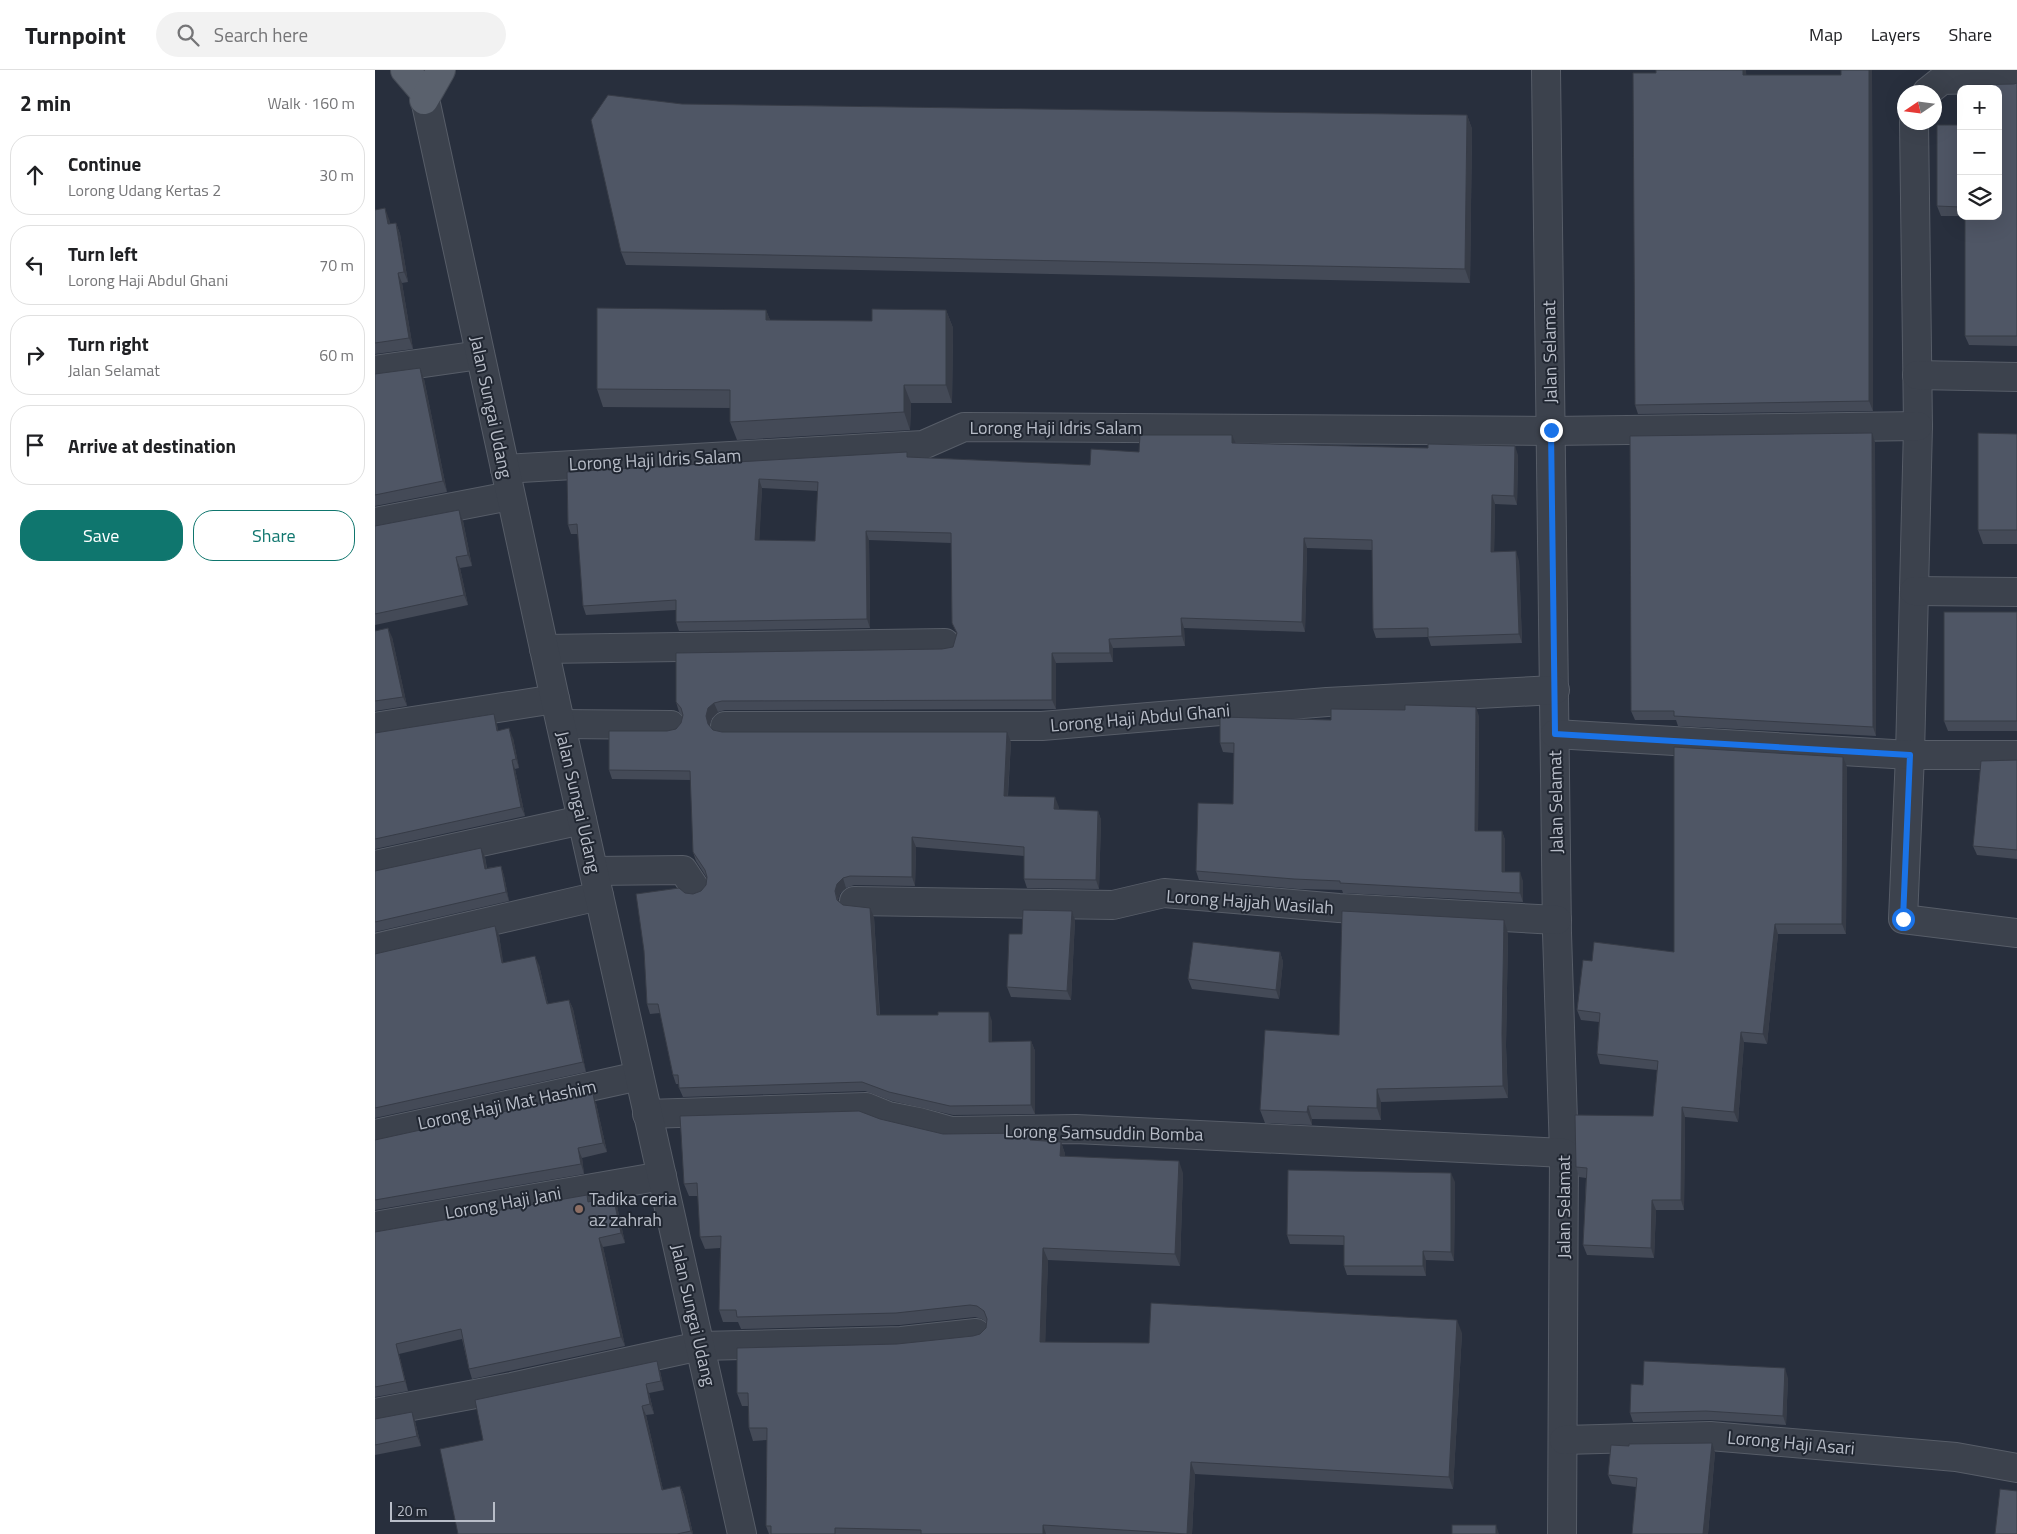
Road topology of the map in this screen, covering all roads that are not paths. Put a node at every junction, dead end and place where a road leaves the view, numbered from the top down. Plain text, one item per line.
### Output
1 (405, 70) edge
2 (441, 70) edge
3 (1546, 70) edge
4 (2017, 78) edge
5 (1936, 85) edge
6 (422, 87) edge
7 (1914, 130) edge
8 (480, 355) junction
9 (375, 370) edge
10 (1917, 375) junction
11 (2017, 377) edge
12 (1918, 426) junction
13 (1551, 430) junction
14 (505, 469) junction
15 (510, 496) junction
16 (375, 522) edge
17 (1914, 591) junction
18 (2017, 592) edge
19 (945, 643) dead end
20 (544, 649) junction
21 (1555, 690) junction
22 (558, 712) junction
23 (671, 725) dead end
24 (725, 726) dead end
25 (375, 727) edge
26 (1555, 734) junction
27 (1910, 755) junction
28 (2017, 755) edge
29 (582, 820) junction
30 (375, 865) edge
31 (596, 884) junction
32 (695, 888) dead end
33 (854, 901) dead end
34 (1557, 920) junction
35 (2017, 933) edge
36 (375, 948) edge
37 (639, 1076) junction
38 (647, 1114) junction
39 (375, 1134) edge
40 (1564, 1153) junction
41 (662, 1176) junction
42 (375, 1226) edge
43 (976, 1333) edge
44 (699, 1346) junction
45 (375, 1413) edge
46 (1564, 1440) junction
47 (2017, 1468) edge
48 (742, 1534) edge
49 (1562, 1534) edge

1 - 6 main road
2 - 6 main road
3 - 13 street, Jalan Selamat
4 - 5 street
6 - 8 street, Jalan Sungai Udang
7 - 10 street
8 - 9 street
8 - 14 street, Jalan Sungai Udang
10 - 11 street
10 - 12 street
12 - 13 street, Lorong Haji Idris Salam
12 - 17 street
13 - 14 street, Lorong Haji Idris Salam
13 - 21 street, Jalan Selamat
14 - 15 street, Jalan Sungai Udang
15 - 16 street
15 - 20 street, Jalan Sungai Udang
17 - 18 street
17 - 27 street
19 - 20 street
20 - 22 street, Jalan Sungai Udang
21 - 24 street, Lorong Haji Abdul Ghani
21 - 26 street, Jalan Selamat
22 - 23 street
22 - 25 street
22 - 29 street, Jalan Sungai Udang
26 - 27 street
26 - 34 street, Jalan Selamat
27 - 28 street
27 - 35 street
29 - 30 street
29 - 31 street, Jalan Sungai Udang
31 - 32 street
31 - 36 street
31 - 37 street, Jalan Sungai Udang
33 - 34 street, Lorong Hajjah Wasilah
34 - 40 street, Jalan Selamat
37 - 38 street, Jalan Sungai Udang
37 - 39 street, Lorong Haji Mat Hashim
38 - 40 street, Lorong Samsuddin Bomba
38 - 41 street, Jalan Sungai Udang
40 - 46 street, Jalan Selamat
41 - 42 street, Lorong Haji Jani
41 - 44 street, Jalan Sungai Udang
43 - 44 street
44 - 45 street
44 - 48 street, Jalan Sungai Udang
46 - 47 street, Lorong Haji Asari
46 - 49 street, Jalan Selamat

